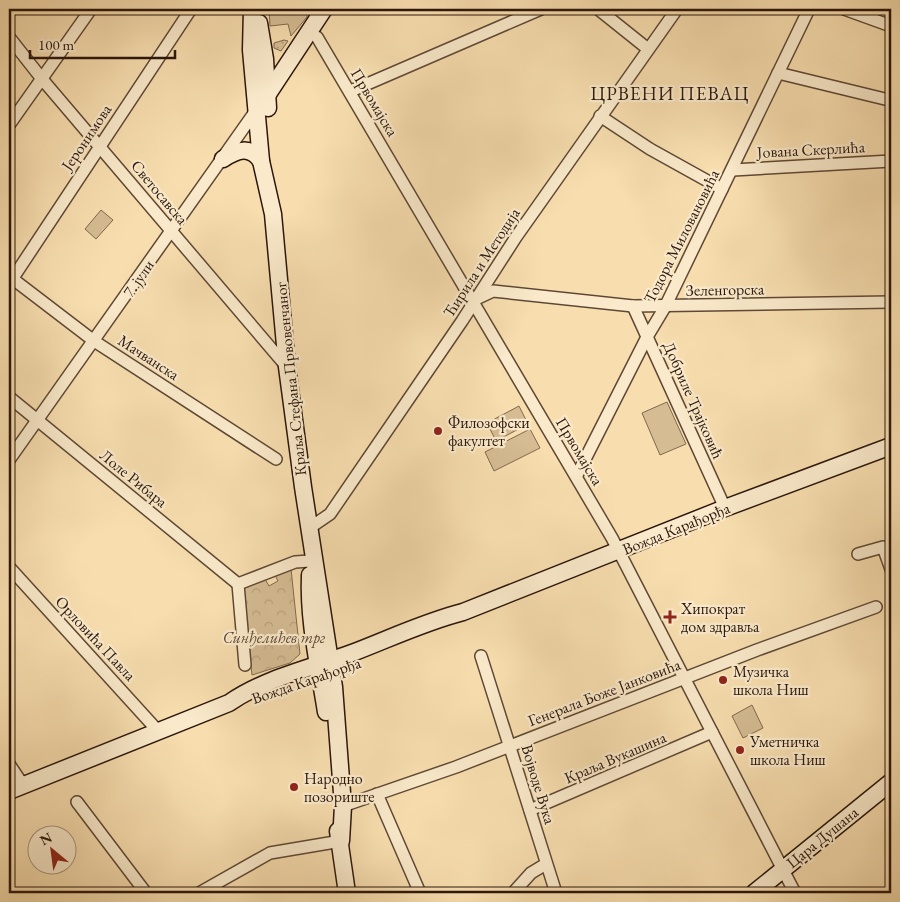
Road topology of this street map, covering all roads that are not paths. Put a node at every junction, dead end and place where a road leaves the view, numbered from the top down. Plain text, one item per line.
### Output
1 (91, 9) edge
2 (191, 9) edge
3 (252, 9) edge
4 (257, 9) edge
5 (324, 9) edge
6 (338, 9) edge
7 (541, 9) edge
8 (598, 9) edge
9 (677, 9) edge
10 (809, 9) edge
11 (844, 9) edge
12 (891, 26) edge
13 (9, 37) edge
14 (317, 37) junction
15 (648, 49) junction
16 (778, 72) junction
17 (42, 79) junction
18 (351, 91) junction
19 (889, 100) dead end
20 (262, 102) junction
21 (600, 116) junction
22 (9, 125) edge
23 (100, 146) junction
24 (223, 159) junction
25 (261, 161) junction
26 (891, 161) edge
27 (733, 170) junction
28 (722, 189) junction
29 (273, 214) junction
30 (172, 231) junction
31 (10, 280) edge
32 (473, 301) junction
33 (891, 302) edge
34 (633, 306) junction
35 (665, 306) junction
36 (647, 337) junction
37 (94, 341) junction
38 (288, 367) junction
39 (9, 398) edge
40 (38, 420) junction
41 (891, 446) edge
42 (276, 459) dead end
43 (9, 460) edge
44 (577, 475) junction
45 (725, 508) junction
46 (310, 536) junction
47 (619, 550) junction
48 (858, 554) dead end
49 (310, 561) junction
50 (9, 567) edge
51 (891, 569) edge
52 (238, 584) junction
53 (876, 607) dead end
54 (481, 656) dead end
55 (244, 665) dead end
56 (325, 668) junction
57 (686, 678) junction
58 (158, 731) junction
59 (712, 732) junction
60 (510, 746) junction
61 (9, 764) edge
62 (891, 782) edge
63 (16, 788) edge
64 (377, 794) junction
65 (77, 802) dead end
66 (343, 806) junction
67 (530, 810) junction
68 (341, 842) junction
69 (546, 864) junction
70 (783, 870) junction
71 (146, 893) edge
72 (199, 893) edge
73 (347, 893) edge
74 (420, 893) edge
75 (513, 893) edge
76 (556, 893) edge
77 (754, 893) edge
78 (795, 893) edge

1 - 17 street
2 - 23 street, Јеронимова
3 - 20 main road, Краља Стефана Првовенчаног
4 - 20 main road, Краља Стефана Првовенчаног
5 - 20 main road, 7. јули
6 - 14 main road, 7. јули
7 - 18 street
8 - 15 street
9 - 15 street, Ћирила и Методија
10 - 16 street, Тодора Миловановића
11 - 12 street
13 - 17 street, Светосавска
14 - 18 street, Првомајска
14 - 20 main road, 7. јули
15 - 21 street, Ћирила и Методија
16 - 19 street
16 - 27 street, Тодора Миловановића
17 - 22 street
17 - 23 street, Светосавска
18 - 32 street, Првомајска
20 - 24 street, 7. јули
20 - 25 main road, Краља Стефана Првовенчаног
20 - 29 main road, Краља Стефана Првовенчаног
21 - 28 street
21 - 32 street, Ћирила и Методија
23 - 30 street, Светосавска
23 - 31 street, Јеронимова
24 - 25 main road
24 - 30 street, 7. јули
25 - 29 main road, Краља Стефана Првовенчаног
26 - 27 street, Јована Скерлића
27 - 28 street, Тодора Миловановића
28 - 35 street, Тодора Миловановића
29 - 38 main road, Краља Стефана Првовенчаног
30 - 37 street, 7. јули
30 - 38 street, Светосавска
31 - 37 street, Мачванска
32 - 34 street, Зеленгорска
32 - 44 street, Првомајска
32 - 46 street, Ћирила и Методија
33 - 35 street, Зеленгорска
34 - 35 street, Зеленгорска
34 - 36 street, Добриле Трајковић
35 - 36 street, Тодора Миловановића
36 - 44 street, Тодора Миловановића
36 - 45 street, Добриле Трајковић
37 - 40 street, 7. јули
37 - 42 street, Мачванска
38 - 46 main road, Краља Стефана Првовенчаног
39 - 40 street, Лоле Рибара
40 - 43 street, 7. јули
40 - 52 street, Лоле Рибара
41 - 45 main road, Вожда Карађорђа
44 - 47 street, Првомајска
45 - 47 main road, Вожда Карађорђа
46 - 49 main road, Краља Стефана Првовенчаног
46 - 56 main road, Краља Стефана Првовенчаног
47 - 56 main road, Вожда Карађорђа
47 - 57 street, Првомајска
48 - 51 street
49 - 52 street
49 - 56 main road, Краља Стефана Првовенчаног
50 - 58 street, Орловића Павла
52 - 55 street
53 - 57 street, Генерала Боже Јанковића
54 - 60 street, Војводе Вука
56 - 58 main road, Вожда Карађорђа
56 - 66 main road
56 - 68 main road
57 - 59 street, Првомајска
57 - 60 street, Генерала Боже Јанковића
58 - 63 main road, Вожда Карађорђа
59 - 67 street, Краља Вукашина
59 - 70 street, Првомајска
60 - 64 street, Генерала Боже Јанковића
60 - 67 street, Војводе Вука
61 - 63 street
62 - 70 main road, Цара Душана
64 - 66 street, Генерала Боже Јанковића
64 - 74 street
65 - 71 street
66 - 68 main road
67 - 69 street, Војводе Вука
68 - 72 street
68 - 73 main road
69 - 75 street
69 - 76 street, Војводе Вука
70 - 77 main road, Цара Душана
70 - 78 street, Првомајска

